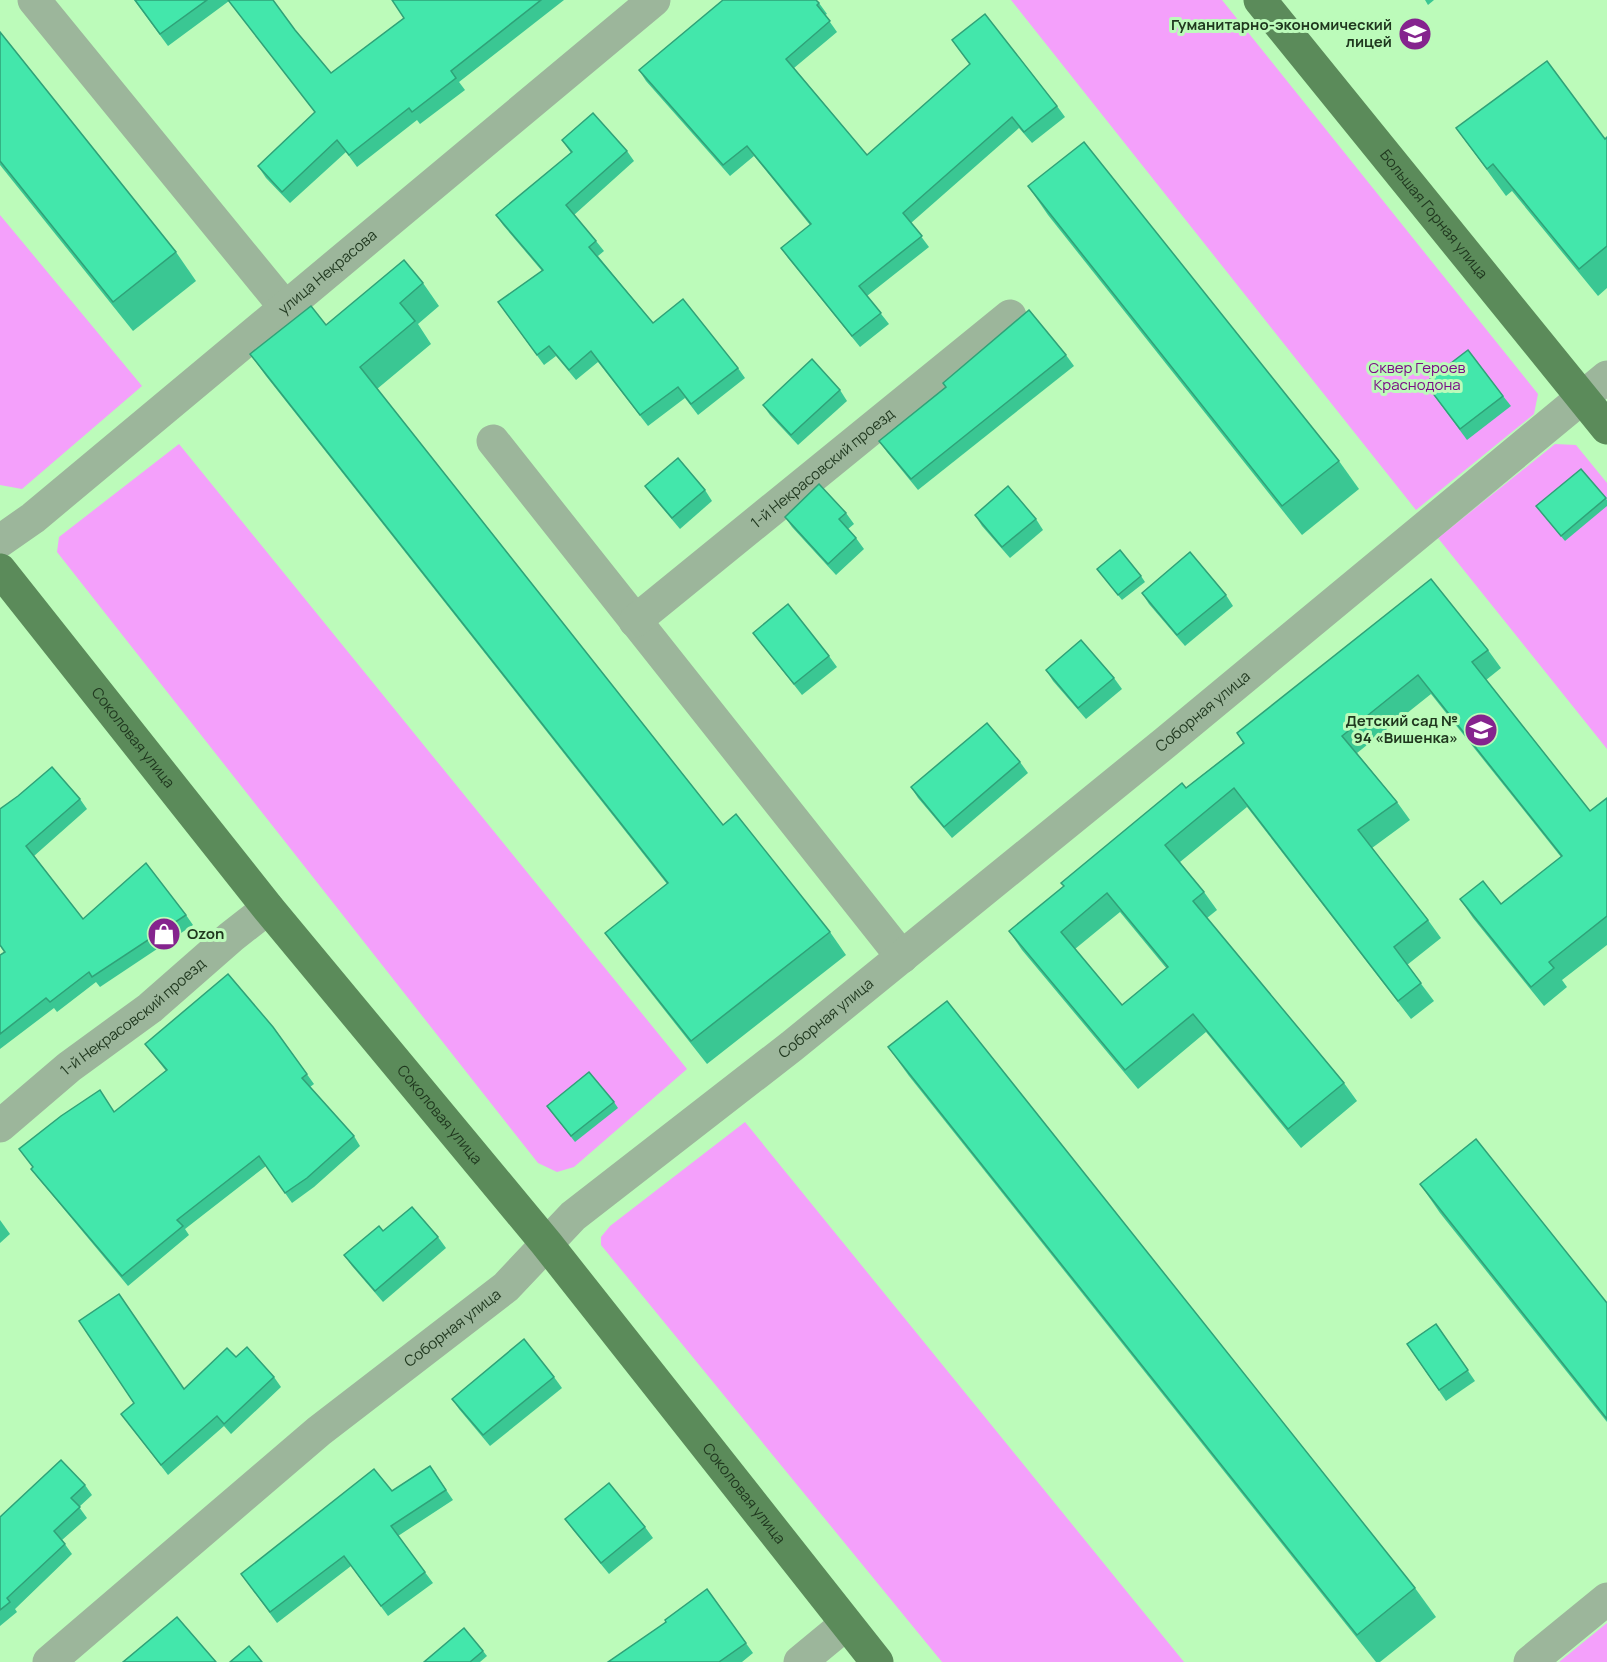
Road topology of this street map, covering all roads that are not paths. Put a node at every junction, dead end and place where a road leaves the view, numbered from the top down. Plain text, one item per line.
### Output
1 (34, 0) edge
2 (654, 0) edge
3 (1260, 0) edge
4 (284, 306) junction
5 (1010, 316) dead end
6 (1595, 387) edge
7 (1607, 428) edge
8 (493, 441) dead end
9 (0, 541) edge
10 (0, 570) edge
11 (636, 621) junction
12 (268, 908) junction
13 (902, 957) junction
14 (0, 1126) edge
15 (546, 1243) junction
16 (1607, 1599) edge
17 (846, 1624) junction
18 (49, 1662) edge
19 (800, 1662) edge
20 (877, 1662) edge
21 (1530, 1662) edge

1 - 4 street
2 - 4 street, улица Некрасова
3 - 6 main road, Большая Горная улица
4 - 9 street, улица Некрасова
5 - 11 street, 1-й Некрасовский проезд
6 - 7 main road, Большая Горная улица
6 - 13 street, Соборная улица
8 - 11 street
10 - 12 main road, Соколовая улица
11 - 13 street
12 - 14 street, 1-й Некрасовский проезд
12 - 15 main road, Соколовая улица
13 - 15 street, Соборная улица
15 - 17 main road, Соколовая улица
15 - 18 street, Соборная улица
16 - 21 street
17 - 19 street
17 - 20 main road, Соколовая улица

